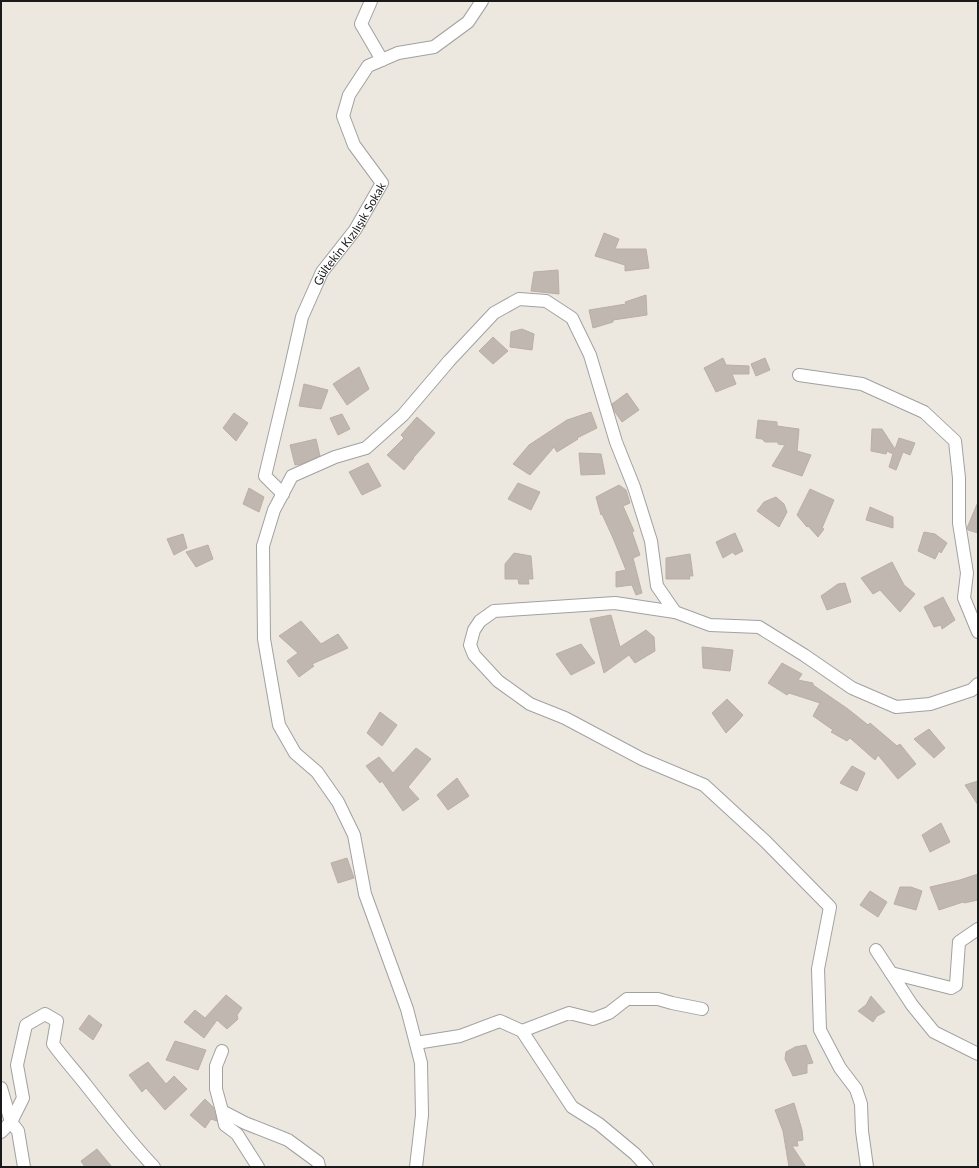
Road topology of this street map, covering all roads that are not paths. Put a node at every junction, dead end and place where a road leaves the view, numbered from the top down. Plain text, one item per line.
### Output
1 (371, 1) edge
2 (482, 1) edge
3 (382, 60) junction
4 (800, 375) dead end
5 (282, 494) junction
6 (675, 612) junction
7 (978, 632) edge
8 (978, 684) edge
9 (978, 928) edge
10 (876, 950) dead end
11 (891, 973) junction
12 (702, 1009) dead end
13 (522, 1031) junction
14 (416, 1043) junction
15 (222, 1052) dead end
16 (978, 1054) edge
17 (1, 1088) edge
18 (222, 1111) junction
19 (12, 1122) junction
20 (1, 1132) edge
21 (24, 1167) edge
22 (154, 1167) edge
23 (258, 1167) edge
24 (319, 1167) edge
25 (416, 1167) edge
26 (647, 1167) edge
27 (867, 1167) edge

1 - 3 street
2 - 3 street, Gültekin Kızılışık Sokak
3 - 5 street, Gültekin Kızılışık Sokak
4 - 7 street
5 - 6 street
5 - 14 street
6 - 8 street
6 - 27 street
9 - 11 street
10 - 11 street
11 - 16 street
12 - 13 street
13 - 14 street
13 - 26 street
14 - 25 street
15 - 18 street
17 - 19 street
18 - 23 street
18 - 24 street
19 - 20 street
19 - 21 street
19 - 22 street

